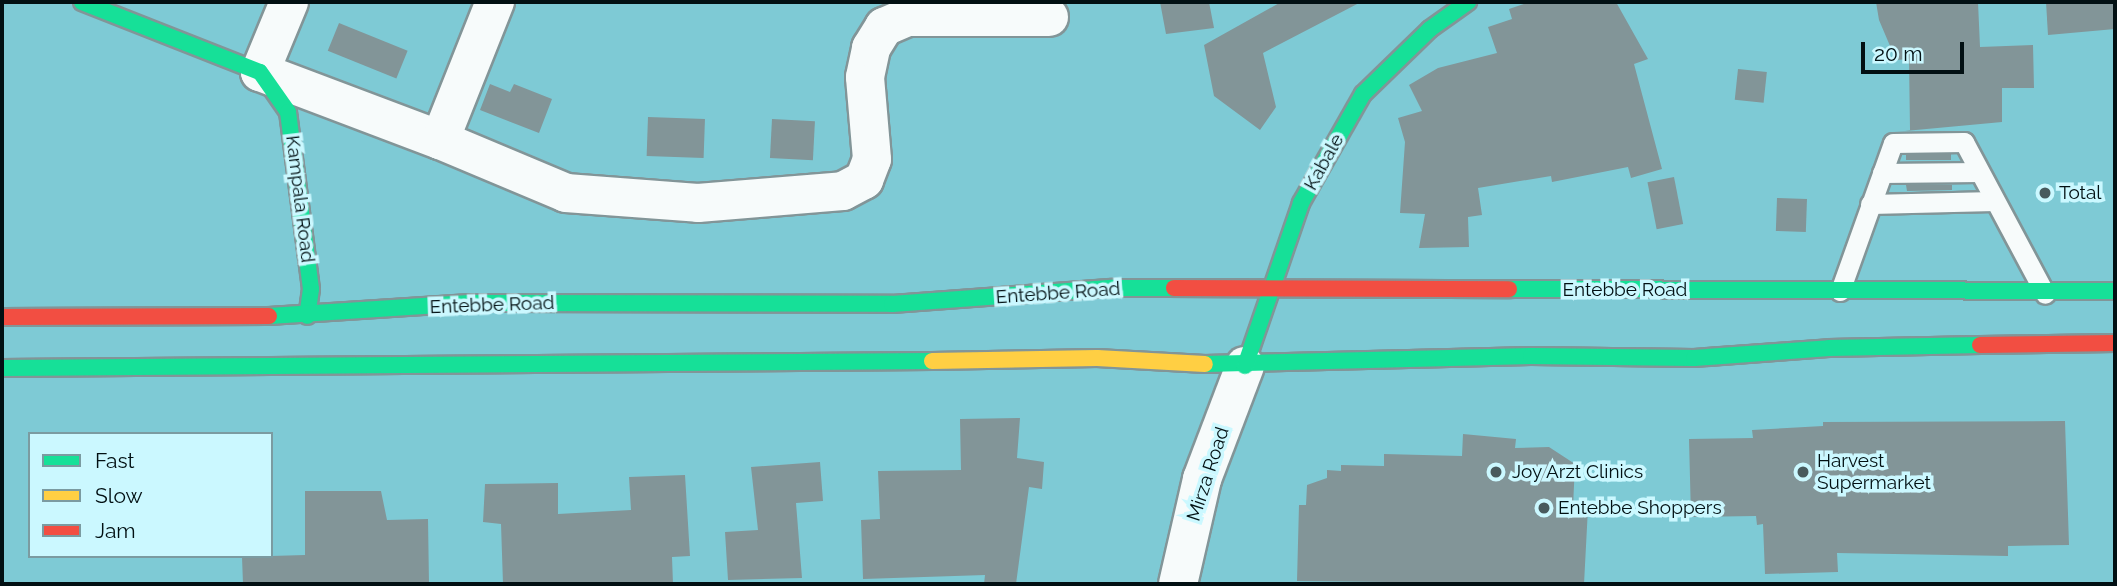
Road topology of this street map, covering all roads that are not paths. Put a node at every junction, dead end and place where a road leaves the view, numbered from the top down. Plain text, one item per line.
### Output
1 (82, 2) edge
2 (289, 2) edge
3 (495, 2) edge
4 (1468, 2) edge
5 (1049, 17) dead end
6 (260, 72) junction
7 (440, 140) junction
8 (1979, 172) junction
9 (1882, 173) junction
10 (1994, 201) junction
11 (1870, 204) junction
12 (1274, 290) junction
13 (1840, 291) junction
14 (2115, 291) edge
15 (2045, 294) junction
16 (307, 316) junction
17 (2, 317) edge
18 (2115, 343) edge
19 (1245, 366) junction
20 (2, 368) edge
21 (1178, 584) edge

1 - 6 main road
2 - 6 street
3 - 7 street
4 - 12 main road, Kabale
5 - 7 street
6 - 7 street
6 - 16 main road, Kampala Road
8 - 9 lane
8 - 9 lane
8 - 10 lane
9 - 11 lane
10 - 11 lane
10 - 15 lane
11 - 13 lane
12 - 13 main road, Entebbe Road
12 - 16 main road, Entebbe Road
12 - 19 main road, Kabale
13 - 15 main road, Entebbe Road
14 - 15 main road, Entebbe Road
16 - 17 main road, Entebbe Road
18 - 19 main road
19 - 20 main road
19 - 21 street, Mirza Road

